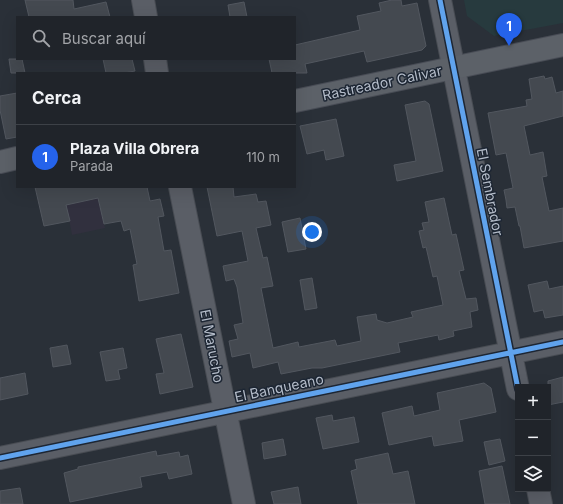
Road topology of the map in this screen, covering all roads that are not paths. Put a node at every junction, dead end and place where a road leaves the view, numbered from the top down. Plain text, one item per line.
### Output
1 (143, 0) edge
2 (440, 0) edge
3 (146, 16) edge
4 (563, 45) edge
5 (155, 60) edge
6 (453, 68) junction
7 (158, 72) edge
8 (296, 101) edge
9 (16, 158) edge
10 (0, 162) edge
11 (180, 188) edge
12 (563, 342) edge
13 (511, 353) junction
14 (517, 384) edge
15 (225, 412) junction
16 (0, 458) edge
17 (539, 492) edge
18 (244, 504) edge
19 (541, 504) edge

1 - 3 street
2 - 6 street, El Sembrador
4 - 6 main road, Rastreador Calivar
5 - 7 street
6 - 8 main road, Rastreador Calivar
6 - 13 street, El Sembrador
9 - 10 main road
11 - 15 street, El Marucho
12 - 13 street, El Banqueano
13 - 14 street, El Sembrador
13 - 15 street, El Banqueano
15 - 16 street, El Banqueano
15 - 18 street, El Marucho
17 - 19 street

